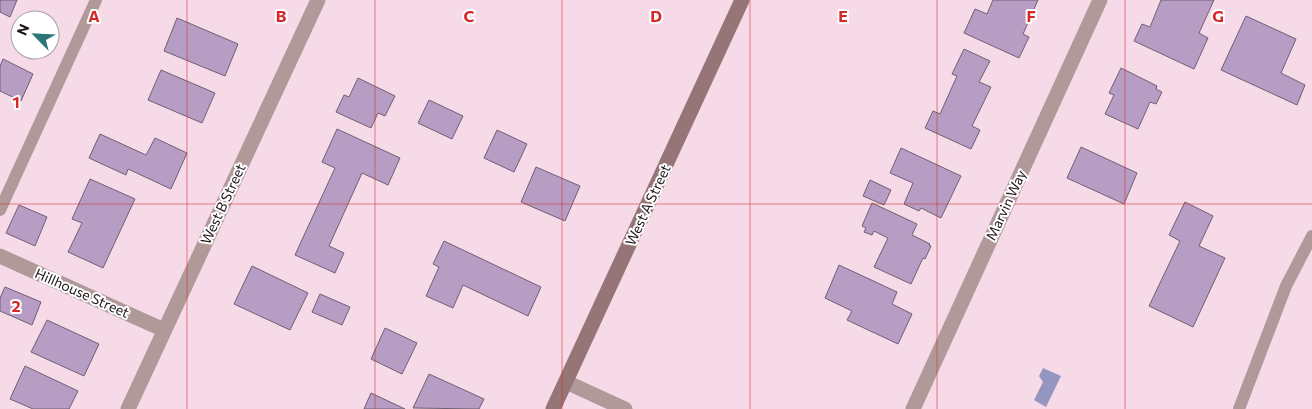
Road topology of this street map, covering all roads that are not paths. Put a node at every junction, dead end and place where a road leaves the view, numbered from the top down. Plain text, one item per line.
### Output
1 (96, 0) edge
2 (318, 0) edge
3 (742, 0) edge
4 (1100, 0) edge
5 (0, 210) edge
6 (1312, 236) edge
7 (0, 256) edge
8 (164, 330) junction
9 (566, 382) junction
10 (128, 409) edge
11 (554, 409) edge
12 (625, 409) edge
13 (913, 409) edge
14 (1239, 409) edge

1 - 5 lane
2 - 8 street, West B Street
3 - 9 main road, West A Street
4 - 13 street, Marvin Way
6 - 14 lane
7 - 8 street, Hillhouse Street
8 - 10 street, West B Street
9 - 11 main road, West A Street
9 - 12 street

